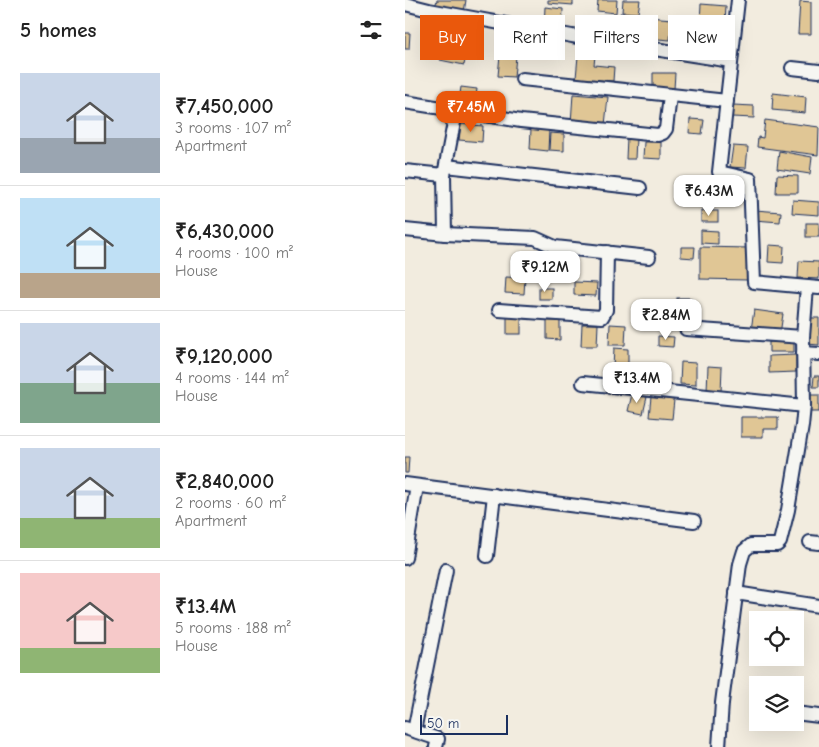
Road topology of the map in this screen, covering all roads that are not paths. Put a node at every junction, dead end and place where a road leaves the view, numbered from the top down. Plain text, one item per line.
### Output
1 (736, 0) edge
2 (405, 4) edge
3 (731, 61) junction
4 (792, 68) dead end
5 (819, 71) edge
6 (522, 79) dead end
7 (670, 96) junction
8 (727, 101) junction
9 (405, 102) edge
10 (456, 112) junction
11 (445, 170) junction
12 (405, 171) edge
13 (640, 188) dead end
14 (405, 230) edge
15 (445, 234) junction
16 (607, 252) junction
17 (649, 257) dead end
18 (813, 288) edge
19 (499, 310) dead end
20 (686, 329) dead end
21 (803, 337) junction
22 (803, 353) junction
23 (819, 354) edge
24 (583, 383) dead end
25 (804, 406) junction
26 (411, 485) edge
27 (494, 495) junction
28 (694, 521) dead end
29 (487, 556) dead end
30 (405, 558) edge
31 (446, 570) dead end
32 (737, 593) junction
33 (819, 606) edge
34 (804, 714) edge
35 (819, 716) edge
36 (410, 729) edge
37 (436, 747) edge
38 (719, 747) edge

1 - 3 street
2 - 3 street
3 - 8 street
4 - 5 street
6 - 7 street
7 - 8 street
7 - 10 street
8 - 18 street
9 - 10 street
10 - 11 street
11 - 12 street
11 - 13 street
11 - 15 street
14 - 15 street
15 - 16 street
16 - 17 street
16 - 19 street
18 - 21 street
20 - 21 street
21 - 22 street
22 - 23 street
22 - 25 street
24 - 25 street
25 - 32 street
26 - 27 street
26 - 30 street
27 - 28 street
27 - 29 street
31 - 36 street
32 - 33 street
32 - 38 street
34 - 35 street
36 - 37 street

